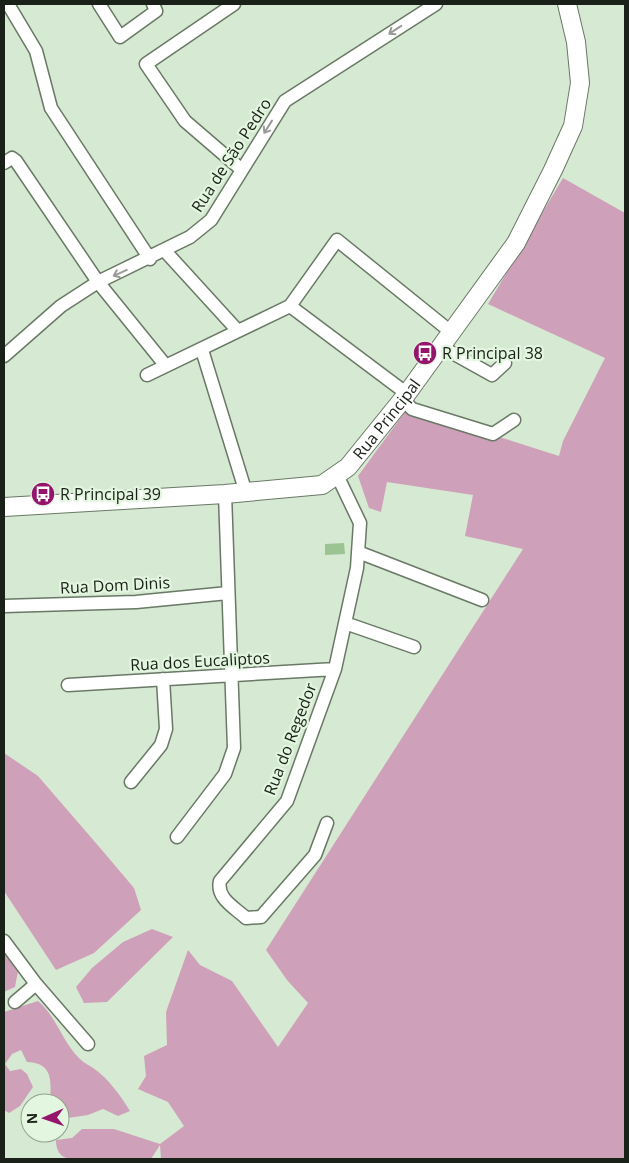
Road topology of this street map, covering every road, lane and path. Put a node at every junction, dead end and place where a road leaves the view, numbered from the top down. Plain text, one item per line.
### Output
1 (8, 4) edge
2 (99, 4) edge
3 (152, 4) edge
4 (234, 4) edge
5 (436, 4) edge
6 (567, 4) edge
7 (4, 163) edge
8 (242, 170) junction
9 (166, 251) junction
10 (150, 259) junction
11 (98, 282) junction
12 (290, 306) junction
13 (238, 331) junction
14 (452, 332) junction
15 (440, 346) junction
16 (202, 350) junction
17 (4, 356) edge
18 (504, 363) dead end
19 (166, 366) junction
20 (147, 375) dead end
21 (404, 396) junction
22 (514, 420) dead end
23 (337, 475) junction
24 (246, 492) junction
25 (225, 494) junction
26 (4, 508) edge
27 (358, 552) junction
28 (228, 593) junction
29 (482, 600) dead end
30 (4, 606) edge
31 (344, 623) junction
32 (414, 647) dead end
33 (335, 669) junction
34 (231, 675) junction
35 (163, 679) junction
36 (68, 685) dead end
37 (131, 782) dead end
38 (327, 823) dead end
39 (177, 837) dead end
40 (4, 942) edge
41 (36, 984) junction
42 (15, 1002) dead end
43 (88, 1044) dead end

1 - 10 street
2 - 3 street
4 - 8 street
5 -> 8 street, Rua de São Pedro
6 - 14 street, Rua Principal
7 - 11 street
8 - 9 street, Rua de São Pedro
9 - 10 street, Rua de São Pedro
9 - 13 street
10 -> 11 street, Rua de São Pedro
11 - 17 street, Rua de São Pedro
11 - 19 street
12 - 13 street
12 - 14 street
12 - 21 street
13 - 16 street
14 - 15 street, Rua Principal
15 - 18 street
15 - 21 street, Rua Principal
16 - 19 street
16 - 24 street
19 - 20 street
21 - 22 street
21 - 23 street, Rua Principal
23 - 24 street, Rua Principal
23 - 27 street, Rua do Regedor
24 - 25 street, Rua Principal
25 - 26 street, Rua Principal
25 - 28 street
27 - 29 street
27 - 31 street, Rua do Regedor
28 - 30 street, Rua Dom Dinis
28 - 34 street
31 - 32 street
31 - 33 street, Rua do Regedor
33 - 34 street, Rua dos Eucaliptos
33 - 38 street, Rua do Regedor
34 - 35 street, Rua dos Eucaliptos
34 - 39 street
35 - 36 street, Rua dos Eucaliptos
35 - 37 street
40 - 41 street
41 - 42 street
41 - 43 street

